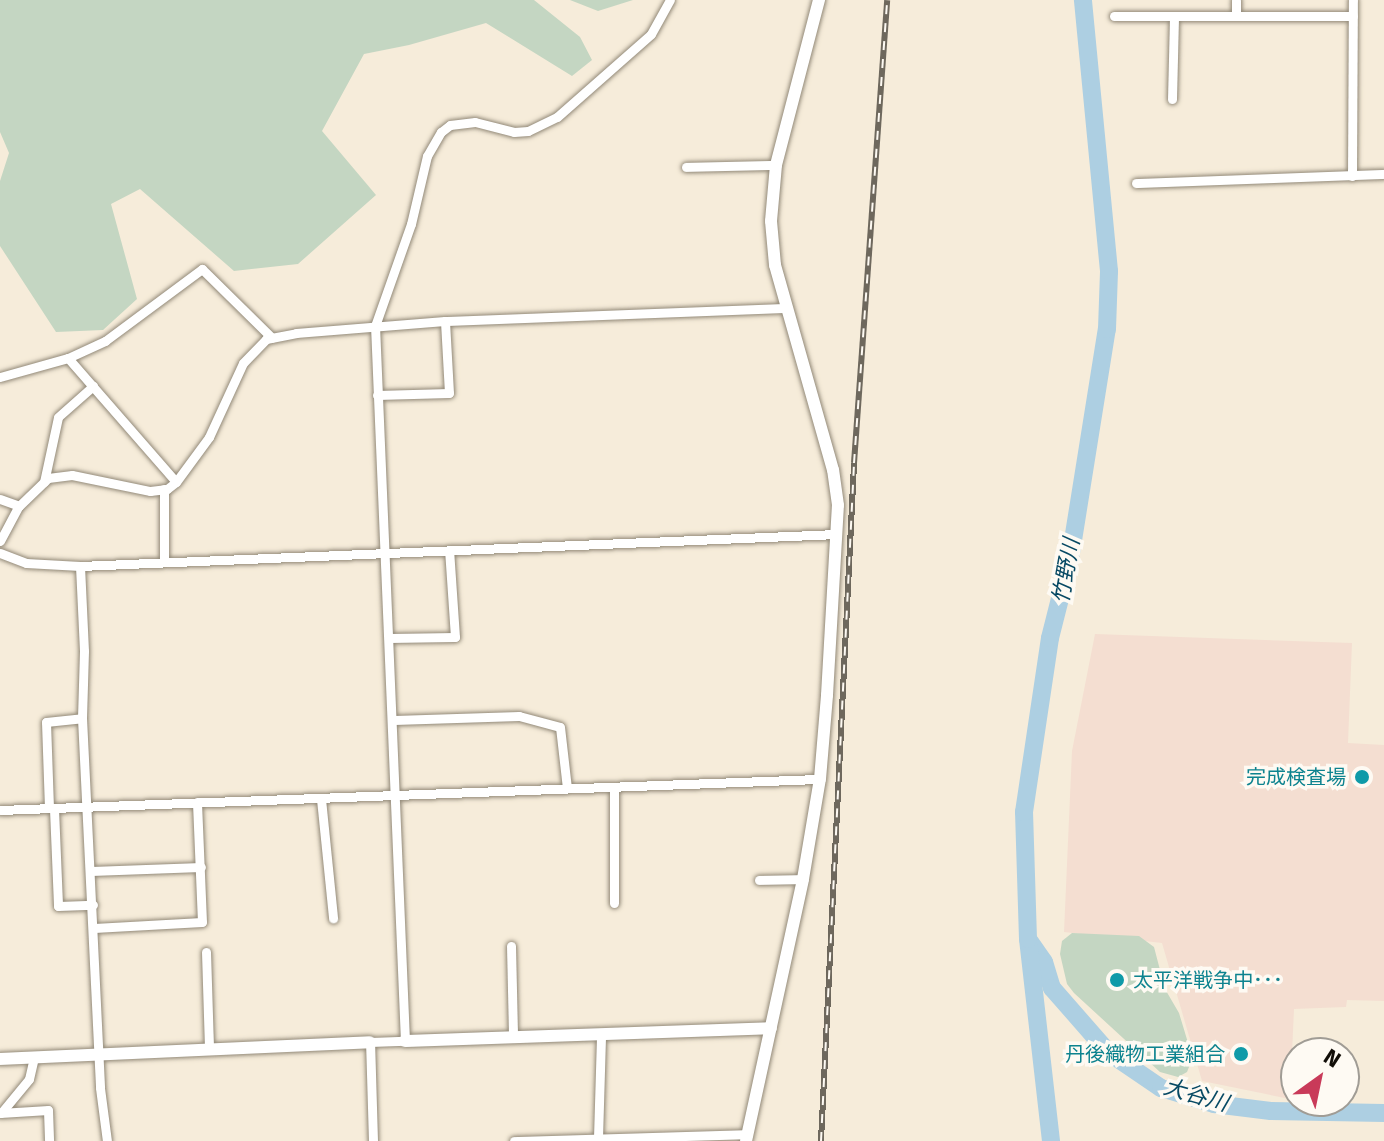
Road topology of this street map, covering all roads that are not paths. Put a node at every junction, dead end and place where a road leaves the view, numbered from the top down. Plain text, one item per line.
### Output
1 (670, 0) edge
2 (819, 0) edge
3 (1236, 0) edge
4 (1353, 0) edge
5 (1114, 16) dead end
6 (1174, 16) junction
7 (1236, 16) junction
8 (1353, 16) junction
9 (1172, 99) dead end
10 (776, 165) junction
11 (686, 167) dead end
12 (1384, 174) edge
13 (1352, 176) junction
14 (1136, 183) dead end
15 (786, 308) junction
16 (445, 321) junction
17 (375, 326) junction
18 (272, 338) junction
19 (68, 358) junction
20 (0, 377) edge
21 (93, 386) junction
22 (377, 395) junction
23 (44, 482) junction
24 (176, 482) junction
25 (164, 489) junction
26 (0, 499) edge
27 (19, 506) junction
28 (837, 534) junction
29 (0, 541) edge
30 (449, 550) junction
31 (386, 551) junction
32 (0, 553) edge
33 (164, 562) junction
34 (80, 566) junction
35 (389, 638) junction
36 (82, 718) junction
37 (394, 720) junction
38 (820, 779) junction
39 (614, 787) junction
40 (567, 788) junction
41 (395, 797) junction
42 (321, 799) junction
43 (197, 802) junction
44 (87, 806) junction
45 (52, 809) junction
46 (0, 810) edge
47 (201, 867) junction
48 (91, 871) junction
49 (803, 879) junction
50 (759, 880) dead end
51 (614, 903) dead end
52 (93, 905) junction
53 (333, 918) dead end
54 (94, 928) junction
55 (511, 946) dead end
56 (206, 952) dead end
57 (771, 1028) junction
58 (601, 1034) junction
59 (513, 1037) junction
60 (405, 1041) junction
61 (370, 1042) junction
62 (209, 1050) junction
63 (98, 1055) junction
64 (34, 1057) junction
65 (0, 1059) edge
66 (1, 1113) edge
67 (598, 1138) junction
68 (747, 1138) edge
69 (49, 1141) edge
70 (107, 1141) edge
71 (373, 1141) edge
72 (514, 1141) edge

1 - 17 street
2 - 10 street
3 - 7 street
4 - 8 street
5 - 6 street
6 - 7 street
6 - 9 street
7 - 8 street
8 - 13 street
10 - 11 street
10 - 15 street
12 - 13 street
13 - 14 street
15 - 16 street
15 - 28 street
16 - 17 street
16 - 22 street
17 - 18 street
17 - 22 street
18 - 19 street
18 - 24 street
19 - 20 street
19 - 21 street
21 - 23 street
21 - 24 street
22 - 31 street
23 - 25 street
23 - 27 street
24 - 25 street
25 - 33 street
26 - 27 street
27 - 29 street
28 - 30 street
28 - 38 street
30 - 31 street
30 - 35 street
31 - 33 street
31 - 35 street
32 - 34 street
33 - 34 street
34 - 36 street
35 - 37 street
36 - 44 street
36 - 45 street
37 - 40 street
37 - 41 street
38 - 39 street
38 - 49 street
39 - 40 street
39 - 51 street
40 - 41 street
41 - 42 street
41 - 60 street
42 - 43 street
42 - 53 street
43 - 44 street
43 - 47 street
44 - 45 street
44 - 48 street
45 - 46 street
45 - 52 street
47 - 48 street
47 - 54 street
48 - 52 street
49 - 50 street
49 - 57 street
52 - 54 street
54 - 63 street
55 - 59 street
56 - 62 street
57 - 58 street
57 - 68 street
58 - 59 street
58 - 67 street
59 - 60 street
60 - 61 street
61 - 62 street
61 - 71 street
62 - 63 street
63 - 64 street
63 - 70 street
64 - 65 street
64 - 66 street
66 - 69 street
67 - 68 street
67 - 72 street

